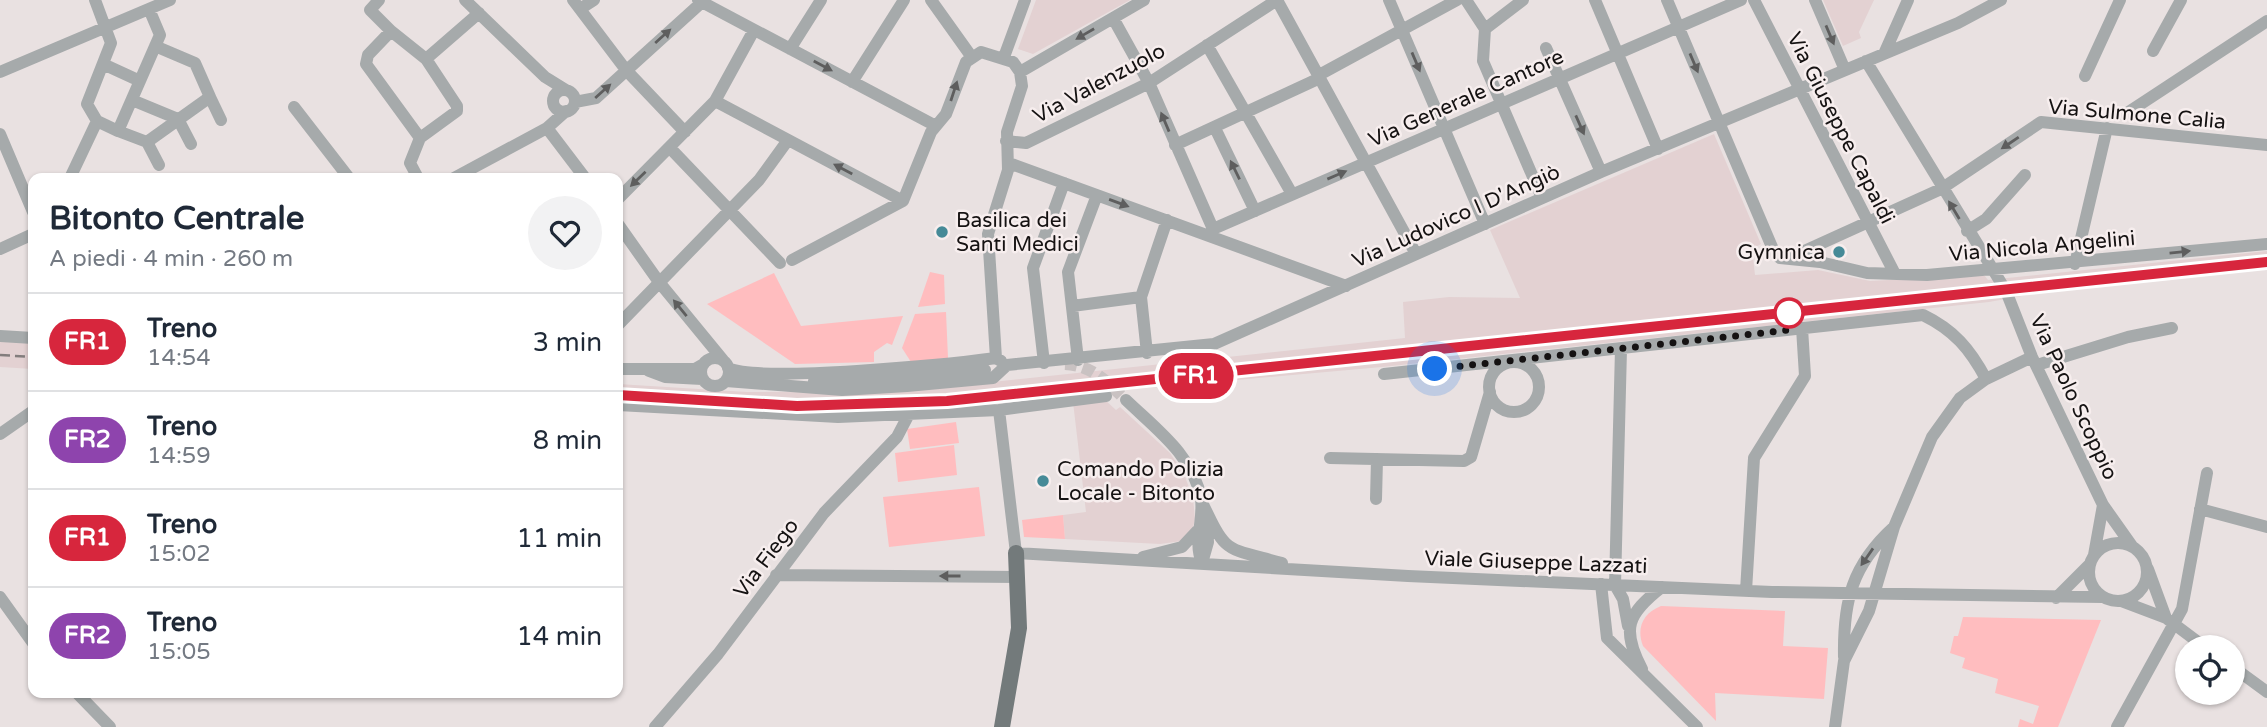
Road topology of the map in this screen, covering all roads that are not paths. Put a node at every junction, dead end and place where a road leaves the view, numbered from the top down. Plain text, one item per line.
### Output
1 (95, 0) edge
2 (379, 0) edge
3 (465, 0) edge
4 (594, 0) edge
5 (821, 0) edge
6 (904, 0) edge
7 (931, 0) edge
8 (1025, 0) edge
9 (1144, 0) edge
10 (1277, 0) edge
11 (1389, 0) edge
12 (1457, 0) edge
13 (1466, 0) edge
14 (1523, 0) edge
15 (1595, 0) edge
16 (1667, 0) edge
17 (1741, 0) edge
18 (1754, 0) edge
19 (1815, 0) edge
20 (1909, 0) edge
21 (2001, 0) edge
22 (2120, 0) edge
23 (2181, 0) edge
24 (699, 1) edge
25 (160, 3) edge
26 (577, 5) edge
27 (1256, 6) edge
28 (479, 13) junction
29 (1113, 18) junction
30 (2267, 21) edge
31 (1679, 27) junction
32 (106, 28) junction
33 (1485, 29) junction
34 (754, 30) junction
35 (391, 31) junction
36 (1404, 32) junction
37 (1207, 45) junction
38 (155, 46) junction
39 (1546, 48) dead end
40 (790, 49) junction
41 (2152, 51) dead end
42 (1617, 53) junction
43 (1884, 54) junction
44 (971, 57) junction
45 (1004, 57) junction
46 (426, 60) junction
47 (1866, 61) junction
48 (103, 64) junction
49 (626, 70) junction
50 (1845, 70) junction
51 (0, 72) edge
52 (1020, 72) junction
53 (1319, 76) junction
54 (2085, 76) dead end
55 (545, 78) junction
56 (1559, 78) junction
57 (140, 80) junction
58 (852, 82) junction
59 (1149, 83) junction
60 (566, 90) junction
61 (1800, 90) junction
62 (210, 97) junction
63 (132, 100) junction
64 (554, 101) junction
65 (715, 101) junction
66 (1502, 103) junction
67 (294, 107) dead end
68 (571, 107) junction
69 (1245, 114) junction
70 (2124, 115) dead end
71 (178, 120) junction
72 (221, 120) dead end
73 (97, 121) junction
74 (1719, 124) junction
75 (936, 126) junction
76 (547, 128) junction
77 (1215, 128) junction
78 (2107, 128) junction
79 (1444, 129) junction
80 (118, 131) junction
81 (685, 132) junction
82 (0, 134) edge
83 (420, 138) junction
84 (788, 140) junction
85 (1006, 141) junction
86 (147, 142) junction
87 (191, 144) dead end
88 (1175, 145) junction
89 (2267, 145) edge
90 (670, 148) junction
91 (1658, 149) junction
92 (1009, 163) junction
93 (1366, 163) junction
94 (159, 165) dead end
95 (1601, 172) junction
96 (72, 173) edge
97 (345, 173) edge
98 (415, 173) edge
99 (465, 173) edge
100 (581, 173) edge
101 (2025, 175) dead end
102 (1064, 183) junction
103 (1941, 189) junction
104 (623, 194) edge
105 (1293, 194) junction
106 (1097, 195) junction
107 (1542, 198) junction
108 (28, 200) edge
109 (903, 201) junction
110 (728, 209) junction
111 (1255, 211) junction
112 (1167, 220) junction
113 (1869, 223) junction
114 (1485, 224) junction
115 (623, 231) edge
116 (1967, 231) junction
117 (1212, 232) junction
118 (28, 236) edge
119 (1825, 241) junction
120 (2267, 244) edge
121 (0, 249) edge
122 (1416, 254) junction
123 (1781, 256) junction
124 (1820, 262) junction
125 (2075, 264) junction
126 (1990, 268) junction
127 (1895, 274) junction
128 (659, 282) junction
129 (1346, 286) junction
130 (1140, 297) junction
131 (1072, 306) junction
132 (623, 320) edge
133 (1802, 328) junction
134 (2172, 328) dead end
135 (0, 336) edge
136 (28, 338) edge
137 (1621, 349) junction
138 (1147, 353) junction
139 (1079, 360) junction
140 (1001, 361) junction
141 (1511, 361) junction
142 (2034, 361) junction
143 (1044, 363) junction
144 (702, 365) junction
145 (623, 369) edge
146 (725, 370) junction
147 (985, 370) dead end
148 (649, 371) junction
149 (1384, 374) dead end
150 (781, 378) junction
151 (702, 379) junction
152 (1986, 379) junction
153 (1490, 393) junction
154 (1106, 396) dead end
155 (1126, 400) tunnel mouth
156 (623, 405) edge
157 (999, 410) junction
158 (28, 414) edge
159 (909, 414) junction
160 (0, 434) edge
161 (1330, 458) dead end
162 (1377, 459) junction
163 (2207, 473) dead end
164 (1376, 499) dead end
165 (1201, 500) junction
166 (2103, 505) junction
167 (2200, 509) junction
168 (1894, 527) junction
169 (2267, 527) edge
170 (1199, 528) junction
171 (2132, 546) junction
172 (1016, 552) junction
173 (1132, 560) junction
174 (2092, 560) junction
175 (1202, 563) junction
176 (2147, 568) junction
177 (1308, 570) junction
178 (776, 575) junction
179 (1018, 576) junction
180 (1601, 584) junction
181 (1615, 585) junction
182 (1662, 587) junction
183 (1746, 590) junction
184 (1850, 594) junction
185 (1875, 595) junction
186 (0, 597) edge
187 (2103, 597) junction
188 (2056, 598) junction
189 (2120, 601) junction
190 (2170, 621) junction
191 (1628, 626) junction
192 (2189, 635) edge
193 (28, 636) edge
194 (1844, 661) junction
195 (1644, 672) junction
196 (2245, 676) edge
197 (2267, 692) edge
198 (82, 698) edge
199 (110, 727) edge
200 (655, 727) edge
201 (1002, 727) edge
202 (1698, 727) edge
203 (1835, 727) edge
204 (2117, 727) edge

1 - 32 street
2 - 35 street
3 - 28 street
4 - 26 street
5 - 40 street
6 - 58 street
7 - 44 street
8 - 45 street
9 - 29 street
10 - 27 street, Via Valenzuolo
10 - 53 street
11 - 36 street
12 - 36 street
13 - 33 street
14 - 33 street
15 - 42 street
16 - 31 street
17 - 31 street, Via Generale Cantore
18 - 61 street, Via Giuseppe Capaldi
19 -> 50 street
20 - 43 street
21 - 43 street, Via Ludovico I D'Angiò
22 - 54 street
23 - 41 street
24 - 34 street
49 -> 24 street
25 - 32 street
25 - 38 street
26 - 49 street
27 - 37 street, Via Valenzuolo
28 - 46 street
28 - 55 street
29 -> 52 street
29 - 59 street
30 - 70 street
31 - 42 street, Via Generale Cantore
31 -> 74 street
32 - 48 street
32 - 51 street
33 - 66 street
34 - 40 street
34 - 65 street
35 - 46 street
35 - 83 street
36 - 53 street
36 -> 79 street
37 - 59 street, Via Valenzuolo
37 - 69 street
38 - 57 street
38 - 62 street
39 - 56 street
40 -> 58 street
42 - 56 street, Via Generale Cantore
42 - 91 street
43 - 47 street, Via Ludovico I D'Angiò
44 - 45 street
75 -> 44 street
45 - 52 street
46 - 83 street
47 - 50 street, Via Ludovico I D'Angiò
47 - 103 street, Via Paolo Scoppio
48 - 57 street
48 - 73 street
68 -> 49 street
49 - 81 street
50 - 61 street, Via Ludovico I D'Angiò
52 - 85 street
53 - 69 street
53 - 93 street
55 - 60 street
55 - 64 street
56 - 66 street, Via Generale Cantore
56 -> 95 street
57 - 63 street
58 - 75 street
59 - 85 street, Via Valenzuolo
88 -> 59 street
60 - 64 street
60 - 68 street
61 - 74 street, Via Ludovico I D'Angiò
61 - 113 street, Via Giuseppe Capaldi
62 - 71 street
62 - 72 street
63 - 71 street
63 - 80 street
64 - 68 street
64 - 76 street
65 - 81 street
65 - 84 street
66 - 79 street, Via Generale Cantore
66 - 107 street
67 - 97 street
68 - 76 street
69 - 77 street
69 - 105 street
71 - 86 street
71 - 87 street
73 - 80 street
73 - 96 street
74 - 91 street, Via Ludovico I D'Angiò
74 - 123 street
75 - 109 street
76 - 99 street
76 - 100 street
77 - 88 street
111 -> 77 street
78 - 89 street, Via Sulmone Calia
78 -> 103 street, Via Sulmone Calia
78 - 125 street
79 - 93 street, Via Generale Cantore
79 - 114 street
80 - 86 street
81 - 90 street
82 - 108 street
83 - 98 street
109 -> 84 street
84 - 110 street
85 - 92 street
86 - 94 street
88 - 117 street
90 -> 104 street
90 - 110 street
91 - 95 street, Via Ludovico I D'Angiò
92 - 102 street, Via Ludovico I D'Angiò
92 - 140 street
105 -> 93 street, Via Generale Cantore
93 - 122 street
95 - 107 street, Via Ludovico I D'Angiò
101 - 116 street
102 - 106 street, Via Ludovico I D'Angiò
102 - 143 street
103 - 113 street, Via Sulmone Calia
116 -> 103 street, Via Paolo Scoppio
105 - 111 street, Via Generale Cantore
106 -> 112 street, Via Ludovico I D'Angiò
106 - 131 street
107 - 114 street, Via Ludovico I D'Angiò
109 - 110 street
110 - 128 street
111 - 117 street, Via Generale Cantore
112 - 117 street, Via Ludovico I D'Angiò
112 - 130 street
113 - 119 street, Via Sulmone Calia
113 - 127 street, Via Giuseppe Capaldi
114 - 122 street, Via Ludovico I D'Angiò
115 - 128 street
116 - 126 street, Via Paolo Scoppio
117 - 129 street, Via Ludovico I D'Angiò
118 - 121 street
119 - 123 street, Via Sulmone Calia
119 - 124 street
125 -> 120 street, Via Nicola Angelini
122 - 129 street, Via Ludovico I D'Angiò
123 - 124 street, Via Nicola Angelini
124 - 127 street, Via Nicola Angelini
125 - 126 street, Via Nicola Angelini
126 - 127 street, Via Nicola Angelini
126 - 142 street, Via Paolo Scoppio
128 - 132 street
146 -> 128 street
129 - 138 street
130 - 131 street
130 - 138 street
131 - 139 street
133 - 137 street
133 - 152 street
133 - 183 street
134 - 142 street
135 - 136 street
137 - 141 street
137 - 181 street
138 - 139 street
139 - 143 street
140 - 143 street
140 - 150 street
140 - 150 street
141 - 149 street
141 - 153 street
141 - 153 street
142 - 152 street
142 - 166 street, Via Paolo Scoppio
144 - 146 street
144 - 148 street
144 - 151 street
145 - 148 street
146 - 150 street
146 - 151 street
147 - 150 street
148 - 151 street
152 - 168 street
153 - 162 street
154 - 157 street
155 - 165 street
156 - 159 street
157 - 159 street
157 - 172 street
158 - 160 street
159 - 178 street, Via Fiego
161 - 162 street
162 - 164 street
163 - 167 street
165 - 170 street
165 - 175 street
165 - 177 street
166 - 171 street, Via Paolo Scoppio
166 - 174 street, Via Paolo Scoppio
167 - 169 street
167 - 190 street
168 -> 184 street
168 - 185 street
170 - 173 street
170 - 175 street
171 - 174 street
171 - 176 street
172 - 173 street, Viale Giuseppe Lazzati
172 - 179 main road
173 - 175 street, Viale Giuseppe Lazzati
174 - 187 street
174 - 188 street
175 - 177 street, Viale Giuseppe Lazzati
176 - 189 street
176 - 190 street
177 - 180 street, Viale Giuseppe Lazzati
179 -> 178 street
178 - 200 street, Via Fiego
179 - 201 main road
180 - 181 street, Viale Giuseppe Lazzati
180 - 195 street
181 - 182 street, Viale Giuseppe Lazzati
181 - 191 street
182 - 183 street, Viale Giuseppe Lazzati
182 - 191 street
183 - 184 street, Viale Giuseppe Lazzati
184 - 185 street, Viale Giuseppe Lazzati
184 - 194 street
185 - 188 street, Viale Giuseppe Lazzati
185 - 194 street
186 - 193 street
187 - 188 street, Viale Giuseppe Lazzati
187 - 189 street
189 - 190 street
190 - 192 street
190 - 204 street
191 - 195 street
194 - 203 street
195 - 202 street
196 - 197 street
198 - 199 street

